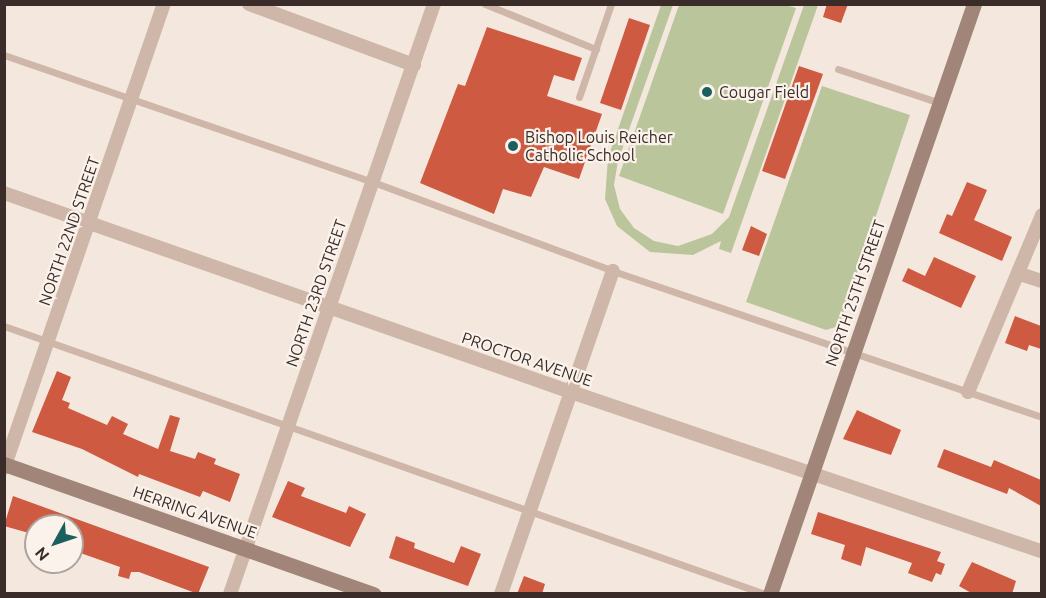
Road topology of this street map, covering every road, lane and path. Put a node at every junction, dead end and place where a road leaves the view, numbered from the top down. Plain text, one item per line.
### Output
1 (164, 4) edge
2 (249, 4) edge
3 (434, 4) edge
4 (485, 4) edge
5 (611, 4) edge
6 (974, 4) edge
7 (596, 48) junction
8 (4, 56) edge
9 (414, 64) junction
10 (838, 69) dead end
11 (579, 97) dead end
12 (131, 99) junction
13 (940, 103) junction
14 (373, 182) junction
15 (4, 193) edge
16 (1041, 215) edge
17 (89, 223) junction
18 (614, 271) junction
19 (1020, 274) junction
20 (1041, 281) edge
21 (328, 307) junction
22 (4, 326) edge
23 (48, 341) junction
24 (853, 353) junction
25 (571, 392) junction
26 (968, 392) junction
27 (1041, 417) edge
28 (288, 424) junction
29 (5, 465) edge
30 (812, 474) junction
31 (530, 511) junction
32 (245, 548) junction
33 (1041, 551) edge
34 (230, 594) edge
35 (374, 594) edge
36 (501, 594) edge
37 (765, 594) edge
38 (770, 594) edge

1 - 12 street, NORTH 22ND STREET
2 - 9 street
3 - 9 street, NORTH 23RD STREET
4 - 7 lane
5 - 7 lane
6 - 13 main road, NORTH 25TH STREET
7 - 11 lane
8 - 12 lane
9 - 14 street, NORTH 23RD STREET
10 - 13 lane
12 - 14 lane
12 - 17 street, NORTH 22ND STREET
13 - 24 main road, NORTH 25TH STREET
14 - 18 lane
14 - 21 street, NORTH 23RD STREET
15 - 17 street, PROCTOR AVENUE
16 - 19 street
17 - 21 street, PROCTOR AVENUE
17 - 23 street, NORTH 22ND STREET
18 - 24 lane
18 - 25 street
19 - 20 street
19 - 26 street
21 - 25 street, PROCTOR AVENUE
21 - 28 street, NORTH 23RD STREET
22 - 23 lane
23 - 28 lane
23 - 29 street, NORTH 22ND STREET
24 - 26 lane
24 - 30 main road, NORTH 25TH STREET
25 - 30 street, PROCTOR AVENUE
25 - 31 street
26 - 27 lane
28 - 31 lane
28 - 32 street, NORTH 23RD STREET
29 - 32 main road, HERRING AVENUE
30 - 33 street, PROCTOR AVENUE
30 - 38 main road, NORTH 25TH STREET
31 - 36 street
31 - 37 lane
32 - 34 street, NORTH 23RD STREET
32 - 35 main road, HERRING AVENUE

